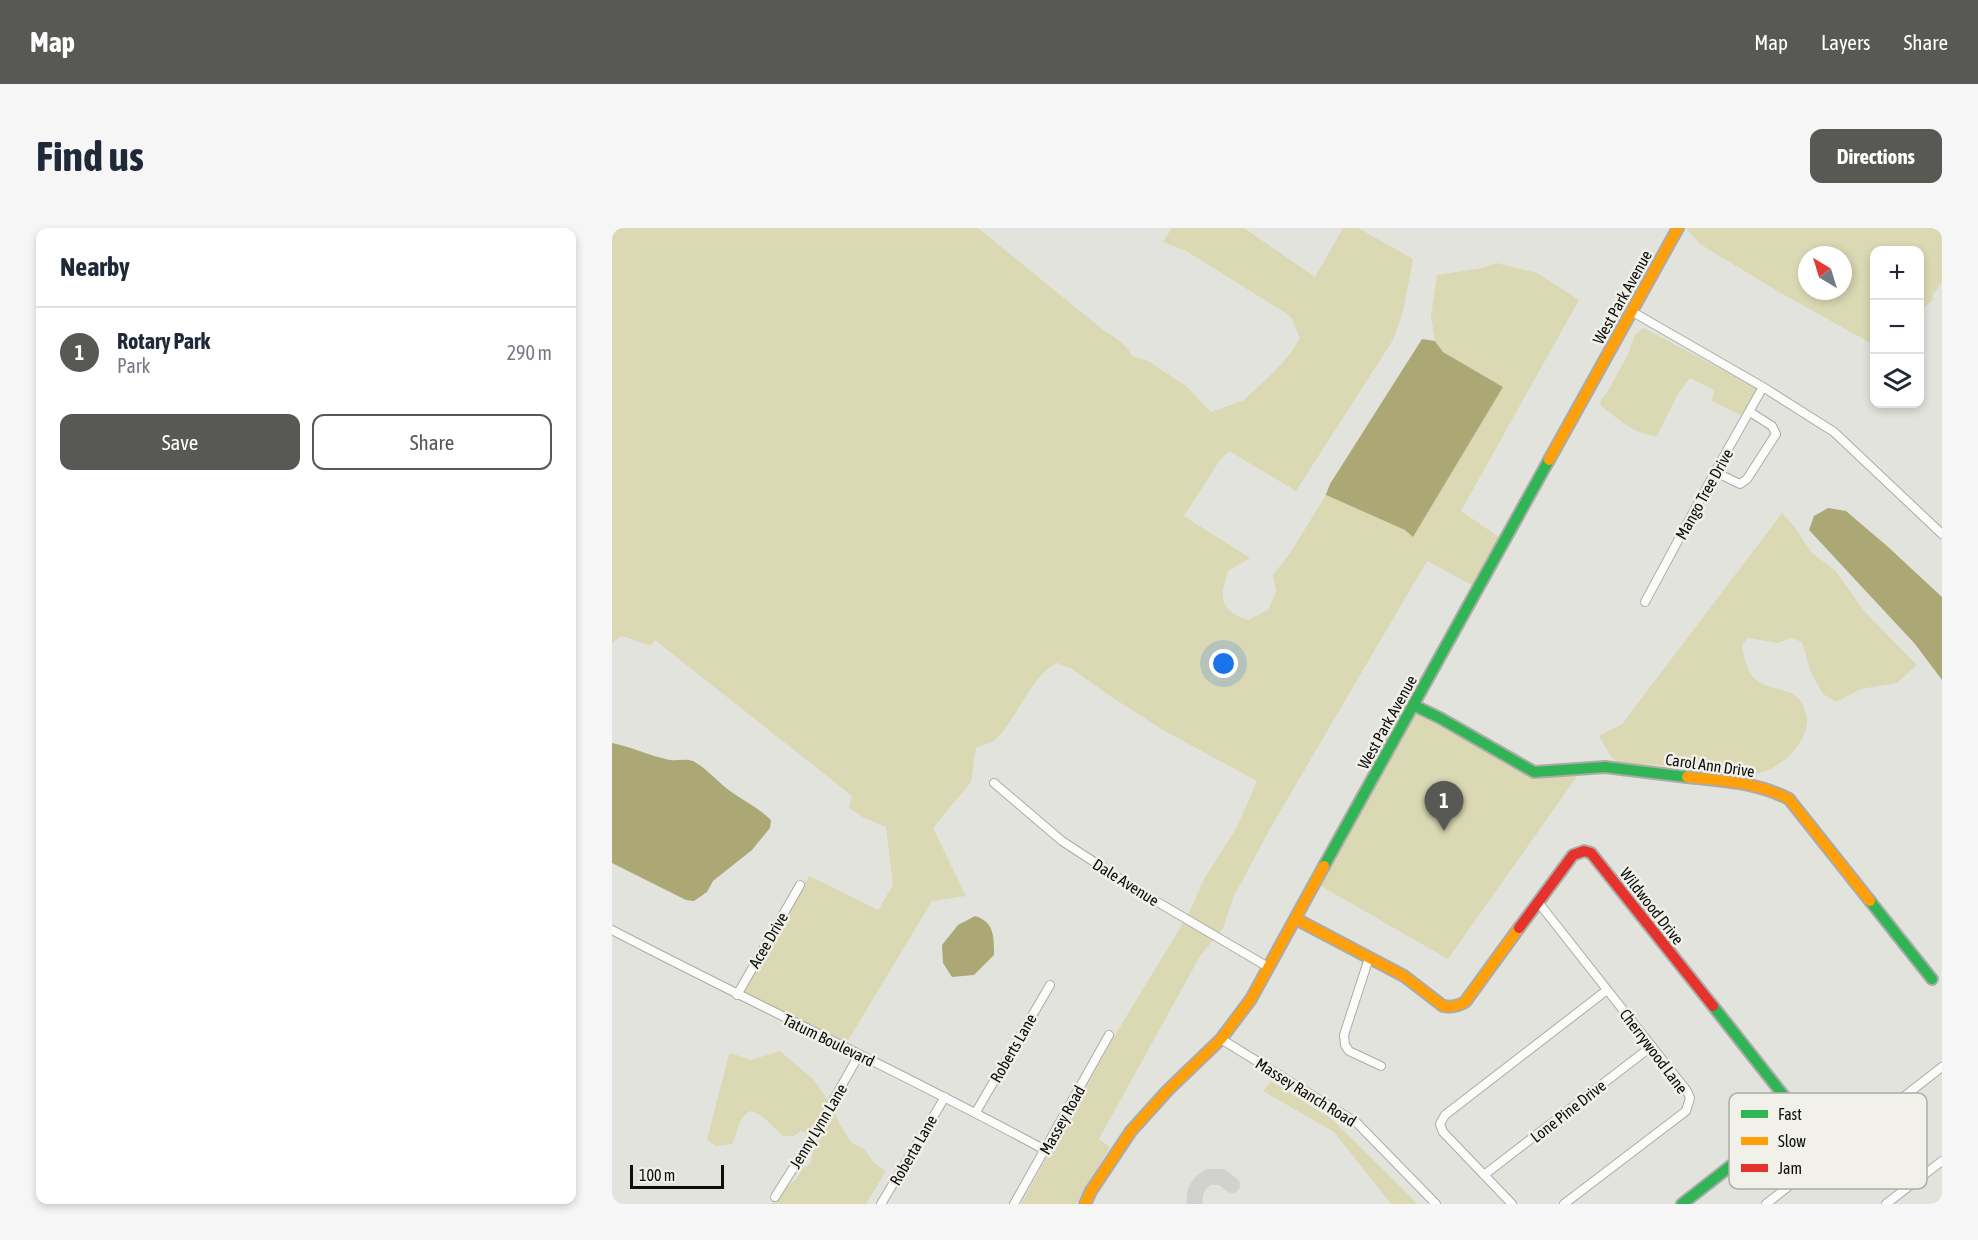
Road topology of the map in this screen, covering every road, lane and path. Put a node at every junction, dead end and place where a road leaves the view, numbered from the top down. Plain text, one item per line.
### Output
1 (1678, 228) edge
2 (1631, 311) junction
3 (1763, 387) junction
4 (1750, 412) junction
5 (1715, 472) junction
6 (1942, 534) edge
7 (1645, 602) dead end
8 (1413, 705) junction
9 (994, 783) dead end
10 (800, 885) dead end
11 (1538, 902) junction
12 (1296, 919) junction
13 (612, 930) edge
14 (1369, 958) junction
15 (1268, 967) junction
16 (1932, 979) dead end
17 (1050, 985) dead end
18 (1607, 990) junction
19 (737, 995) junction
20 (1109, 1035) dead end
21 (1221, 1038) junction
22 (1652, 1046) junction
23 (859, 1054) junction
24 (1381, 1066) dead end
25 (1942, 1067) edge
26 (1782, 1093) edge
27 (1909, 1093) edge
28 (945, 1097) junction
29 (976, 1112) junction
30 (1045, 1150) junction
31 (1942, 1161) edge
32 (1729, 1167) edge
33 (1927, 1173) edge
34 (1484, 1175) junction
35 (1785, 1189) edge
36 (1906, 1189) edge
37 (775, 1197) dead end
38 (881, 1204) edge
39 (1014, 1204) edge
40 (1085, 1204) edge
41 (1436, 1204) edge
42 (1512, 1204) edge
43 (1564, 1204) edge
44 (1682, 1204) edge
45 (1766, 1204) edge
46 (1887, 1204) edge

1 - 2 street, West Park Avenue
2 - 3 street
2 - 8 street, West Park Avenue
3 - 4 street, Mango Tree Drive
3 - 6 street
4 - 5 street, Mango Tree Drive
4 - 5 street
5 - 7 street, Mango Tree Drive
8 - 12 street, West Park Avenue
8 - 16 street, Carol Ann Drive
9 - 15 street, Dale Avenue
10 - 19 street, Acee Drive
11 - 14 street, Wildwood Drive
11 - 18 street, Cherrywood Lane
11 - 26 street, Wildwood Drive
12 - 14 street
12 - 15 street, West Park Avenue
13 - 19 street, Tatum Boulevard
14 - 24 street
15 - 21 street, West Park Avenue
17 - 29 street, Roberts Lane
18 - 22 street, Cherrywood Lane
18 - 34 street
19 - 23 street, Tatum Boulevard
20 - 30 street, Massey Road
21 - 40 street, West Park Avenue
21 - 41 street, Massey Ranch Road
22 - 34 street, Lone Pine Drive
22 - 43 street, Cherrywood Lane
23 - 28 street, Tatum Boulevard
23 - 37 street, Jenny Lynn Lane
25 - 27 street
28 - 29 street, Tatum Boulevard
28 - 38 street, Roberta Lane
29 - 30 street, Tatum Boulevard
30 - 39 street, Massey Road
31 - 33 street
32 - 44 street, Wildwood Drive
34 - 42 street
35 - 45 street
36 - 46 street

